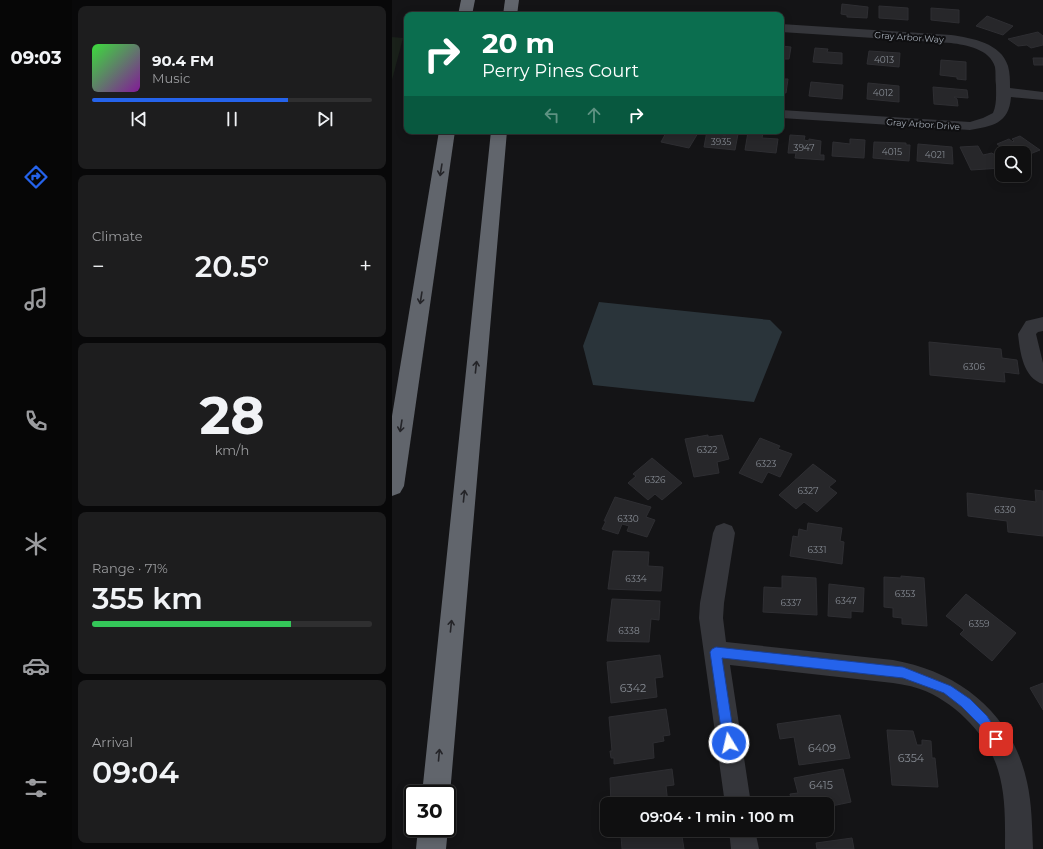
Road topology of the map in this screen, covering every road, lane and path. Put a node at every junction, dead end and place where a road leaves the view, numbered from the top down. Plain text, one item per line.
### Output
1 (468, 0) edge
2 (512, 0) edge
3 (466, 12) edge
4 (510, 12) edge
5 (784, 28) edge
6 (1003, 92) junction
7 (1043, 96) edge
8 (784, 114) edge
9 (447, 134) edge
10 (499, 134) edge
11 (1043, 324) edge
12 (1043, 377) edge
13 (392, 486) edge
14 (724, 533) dead end
15 (716, 652) junction
16 (437, 785) edge
17 (737, 797) edge
18 (432, 837) edge
19 (743, 837) edge
20 (431, 849) edge
21 (745, 849) edge
22 (1019, 849) edge

1 - 3 highway
2 - 4 highway
5 - 6 street, Gray Arbor Way
6 - 7 street
6 - 8 street, Gray Arbor Drive
9 -> 13 highway
16 -> 10 highway
11 - 12 street
14 - 15 street
15 - 17 street
15 - 22 street
18 - 20 highway
19 - 21 street

